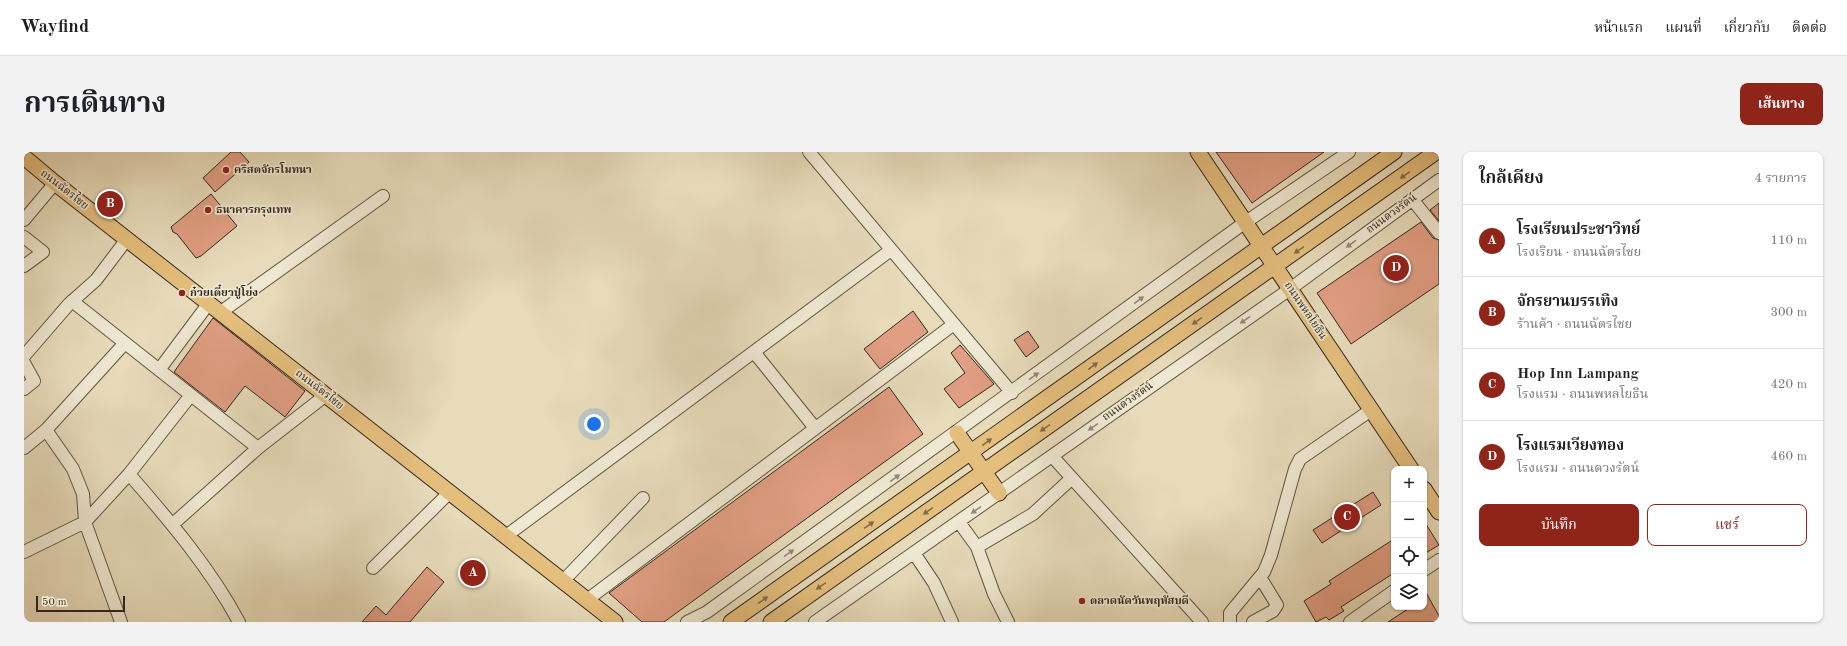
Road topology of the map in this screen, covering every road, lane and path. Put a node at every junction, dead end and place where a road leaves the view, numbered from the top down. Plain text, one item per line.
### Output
1 (809, 152) edge
2 (1198, 152) edge
3 (1349, 152) edge
4 (1394, 152) edge
5 (1436, 152) edge
6 (24, 157) edge
7 (1439, 180) edge
8 (55, 183) junction
9 (383, 196) dead end
10 (1412, 199) junction
11 (24, 220) edge
12 (1245, 223) junction
13 (1439, 233) edge
14 (24, 237) edge
15 (128, 239) junction
16 (1260, 246) junction
17 (891, 250) junction
18 (24, 266) edge
19 (1275, 266) junction
20 (1290, 289) junction
21 (72, 301) junction
22 (209, 303) junction
23 (221, 312) junction
24 (954, 324) junction
25 (124, 344) junction
26 (754, 352) junction
27 (24, 356) edge
28 (24, 364) edge
29 (159, 370) junction
30 (24, 389) edge
31 (1012, 393) junction
32 (326, 394) junction
33 (191, 395) junction
34 (1371, 410) junction
35 (815, 428) junction
36 (46, 430) junction
37 (957, 433) junction
38 (24, 448) edge
39 (258, 448) junction
40 (971, 453) junction
41 (1052, 456) junction
42 (1409, 466) edge
43 (984, 472) junction
44 (129, 474) junction
45 (1072, 478) junction
46 (450, 492) junction
47 (999, 493) junction
48 (1427, 493) edge
49 (643, 498) dead end
50 (1437, 505) edge
51 (85, 522) junction
52 (959, 522) junction
53 (173, 524) junction
54 (506, 536) junction
55 (977, 547) junction
56 (24, 552) edge
57 (914, 553) junction
58 (1439, 560) edge
59 (373, 568) dead end
60 (1427, 568) edge
61 (1260, 577) junction
62 (563, 581) junction
63 (1391, 593) edge
64 (587, 600) junction
65 (614, 621) edge
66 (121, 622) edge
67 (239, 622) edge
68 (687, 622) edge
69 (731, 622) edge
70 (771, 622) edge
71 (815, 622) edge
72 (952, 622) edge
73 (1008, 622) edge
74 (1202, 622) edge
75 (1230, 622) edge
76 (1253, 622) edge
77 (1350, 622) edge

1 - 17 street
2 - 12 main road, ถนนพหลโยธิน
3 - 12 street
4 - 16 main road
5 -> 19 main road
6 - 8 main road, ถนนฉัตรไชย
7 - 10 street, ถนนดวงรัตน์
8 - 11 street
8 - 15 main road, ถนนฉัตรไชย
9 - 23 street
10 - 13 street
10 -> 20 street, ถนนดวงรัตน์
12 - 16 main road, ถนนพหลโยธิน
31 -> 12 street
14 - 18 street
15 - 21 street
15 - 22 main road, ถนนฉัตรไชย
16 - 19 main road, ถนนพหลโยธิน
40 -> 16 main road
17 - 24 street
17 - 26 street
19 - 20 main road, ถนนพหลโยธิน
19 -> 43 main road
20 - 34 main road, ถนนพหลโยธิน
20 -> 41 street, ถนนดวงรัตน์
21 - 25 street
21 - 27 street
22 - 23 main road, ถนนฉัตรไชย
22 - 29 street
23 - 32 main road, ถนนฉัตรไชย
24 - 31 street
24 - 35 street
25 - 29 street
25 - 36 street
26 - 35 street
26 - 54 street
28 - 30 street
29 - 33 street
31 - 37 street
32 - 39 street
32 - 46 main road, ถนนฉัตรไชย
33 - 39 street
33 - 44 street
34 - 42 main road, ถนนพหลโยธิน
34 - 61 street
35 - 64 street
36 - 38 street
36 - 51 street
37 - 40 main road
68 -> 37 street
39 - 53 street
40 - 43 main road
69 -> 40 main road
41 - 45 street
41 - 47 street, ถนนดวงรัตน์
43 - 47 main road
43 -> 70 main road
44 - 51 street
44 - 53 street
45 - 55 street
45 - 74 street
46 - 54 main road, ถนนฉัตรไชย
46 - 59 street
47 -> 52 street, ถนนดวงรัตน์
48 - 50 main road
49 - 62 street
51 - 56 street
51 - 66 street
52 - 55 street
52 - 57 street, ถนนดวงรัตน์
53 - 67 street
54 - 62 main road, ถนนฉัตรไชย
55 - 73 street
57 - 71 street, ถนนดวงรัตน์
57 - 72 street
58 - 60 street
61 - 75 street
61 - 76 street
62 - 64 main road, ถนนฉัตรไชย
63 - 77 street
64 - 65 main road, ถนนฉัตรไชย

